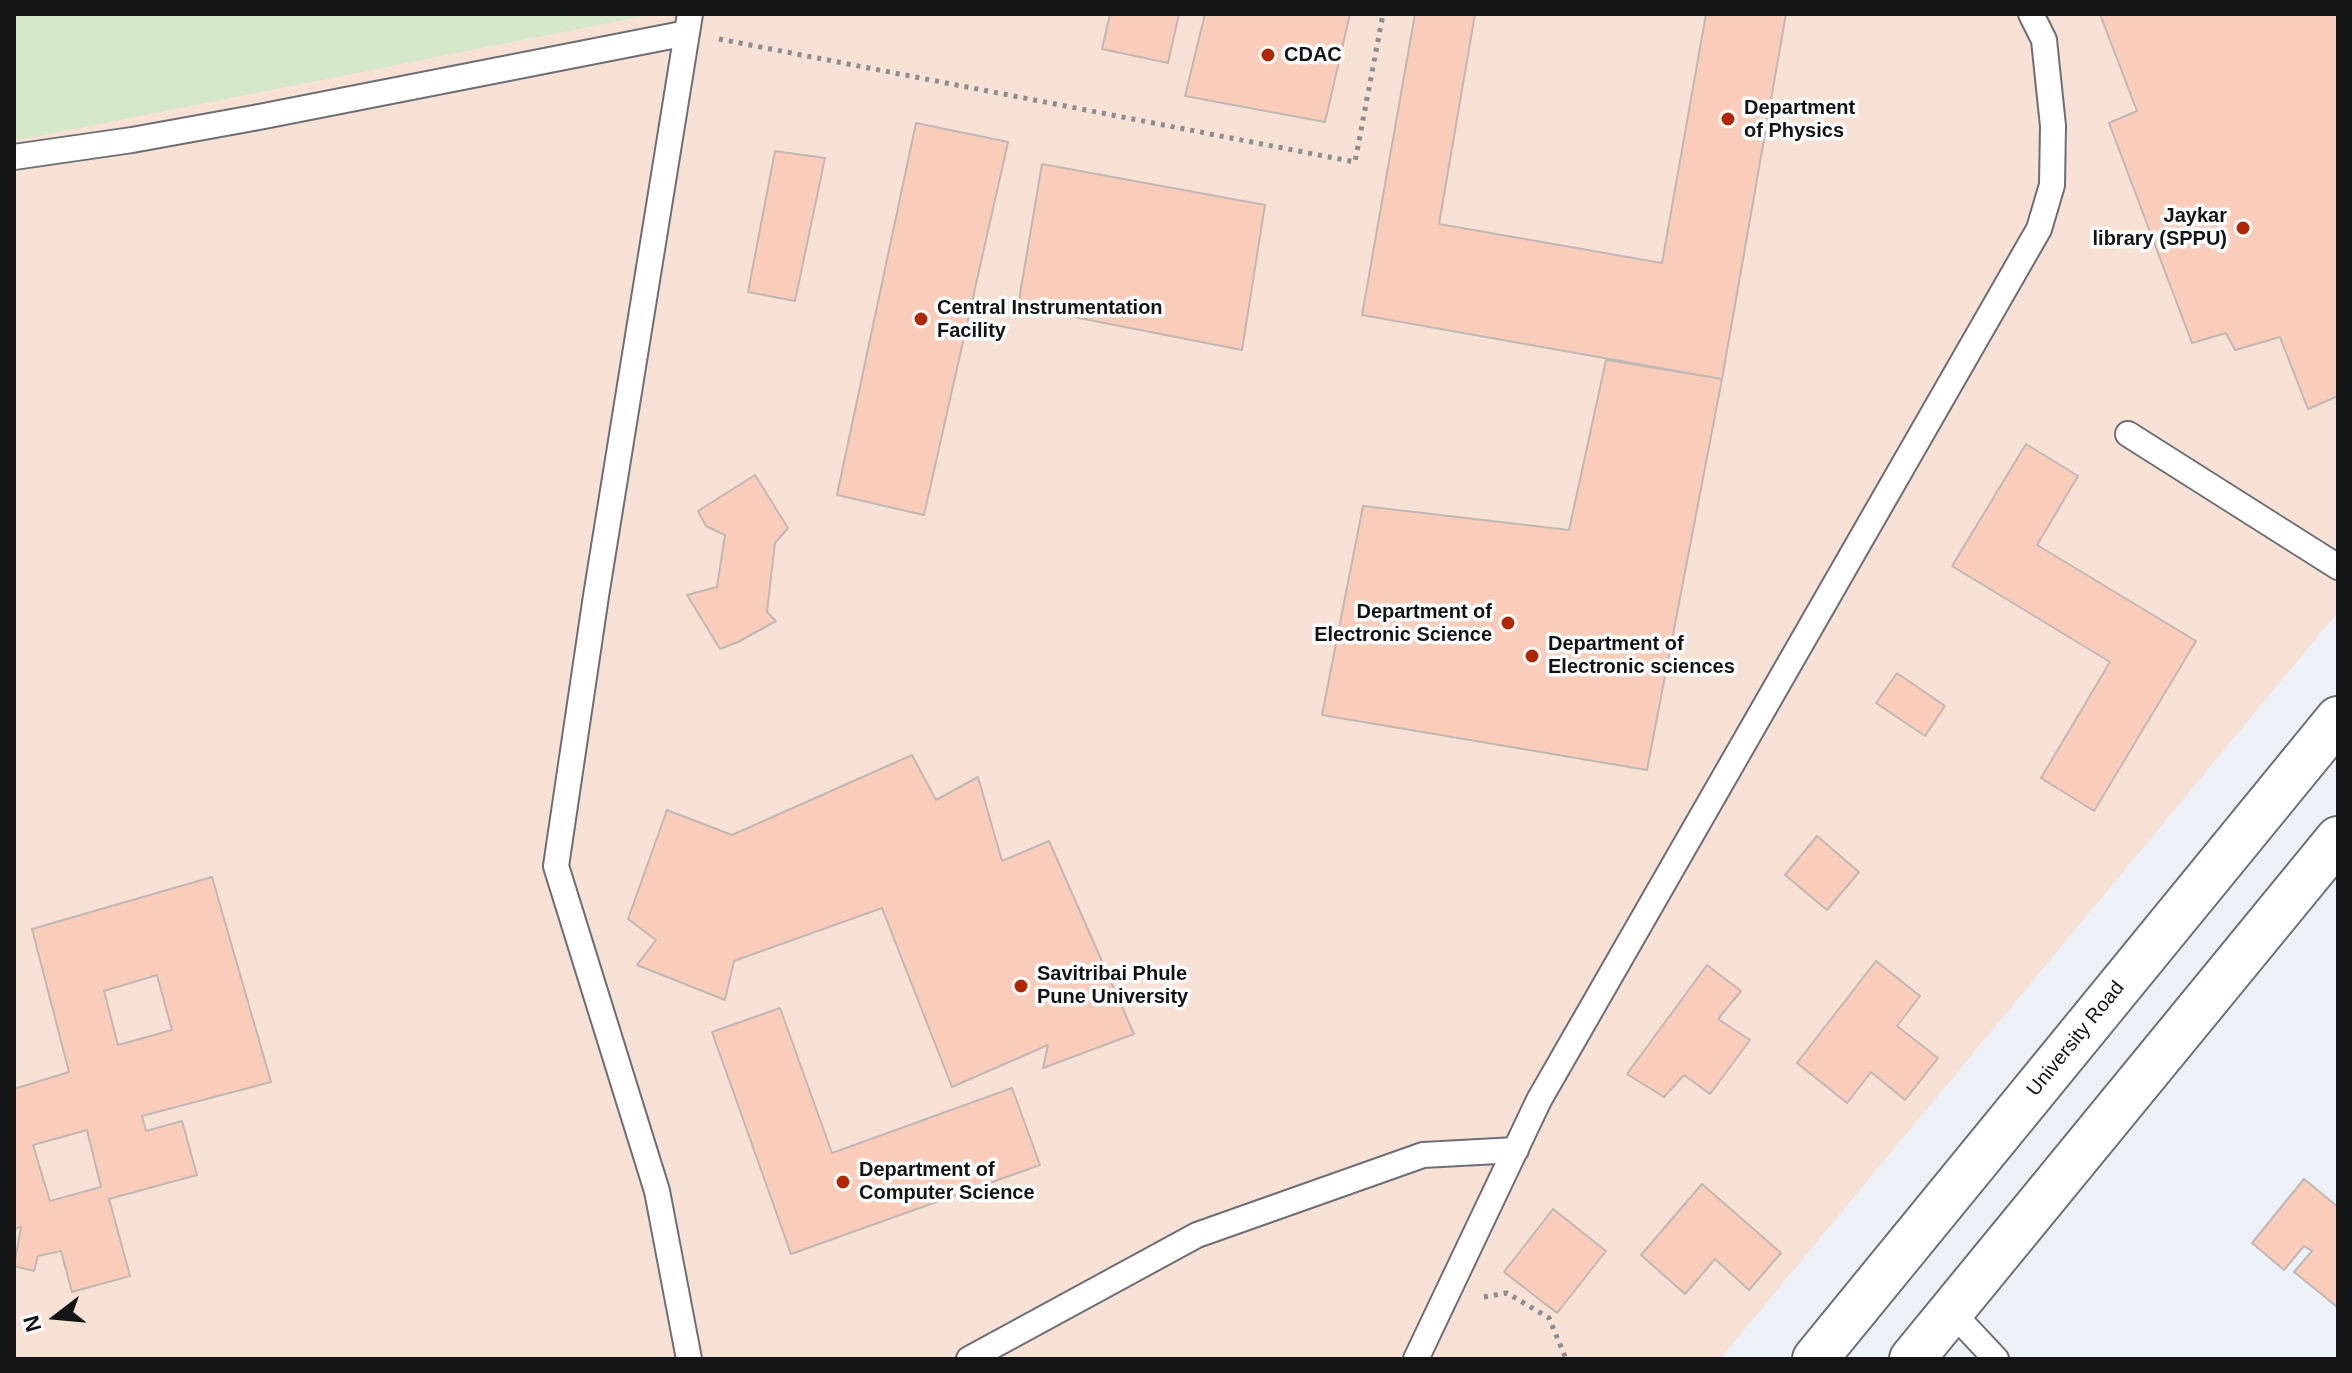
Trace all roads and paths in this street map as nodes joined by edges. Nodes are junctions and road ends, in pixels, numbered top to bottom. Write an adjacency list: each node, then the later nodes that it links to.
1 (1383, 14): 3 (path)
2 (2031, 14): 9 (lane)
3 (689, 24): 4 (lane); 12 (lane)
4 (14, 157)
5 (2128, 434): 6 (lane)
6 (2338, 567)
7 (2338, 719): 16 (main road, University Road)
8 (2338, 839): 11 (main road)
9 (1516, 1150): 10 (lane); 13 (lane)
10 (1443, 1302): 14 (lane); 15 (path)
11 (1950, 1310): 17 (main road); 18 (lane)
12 (689, 1359)
13 (969, 1359)
14 (1416, 1359)
15 (1566, 1359)
16 (1815, 1359)
17 (1912, 1359)
18 (1996, 1359)

